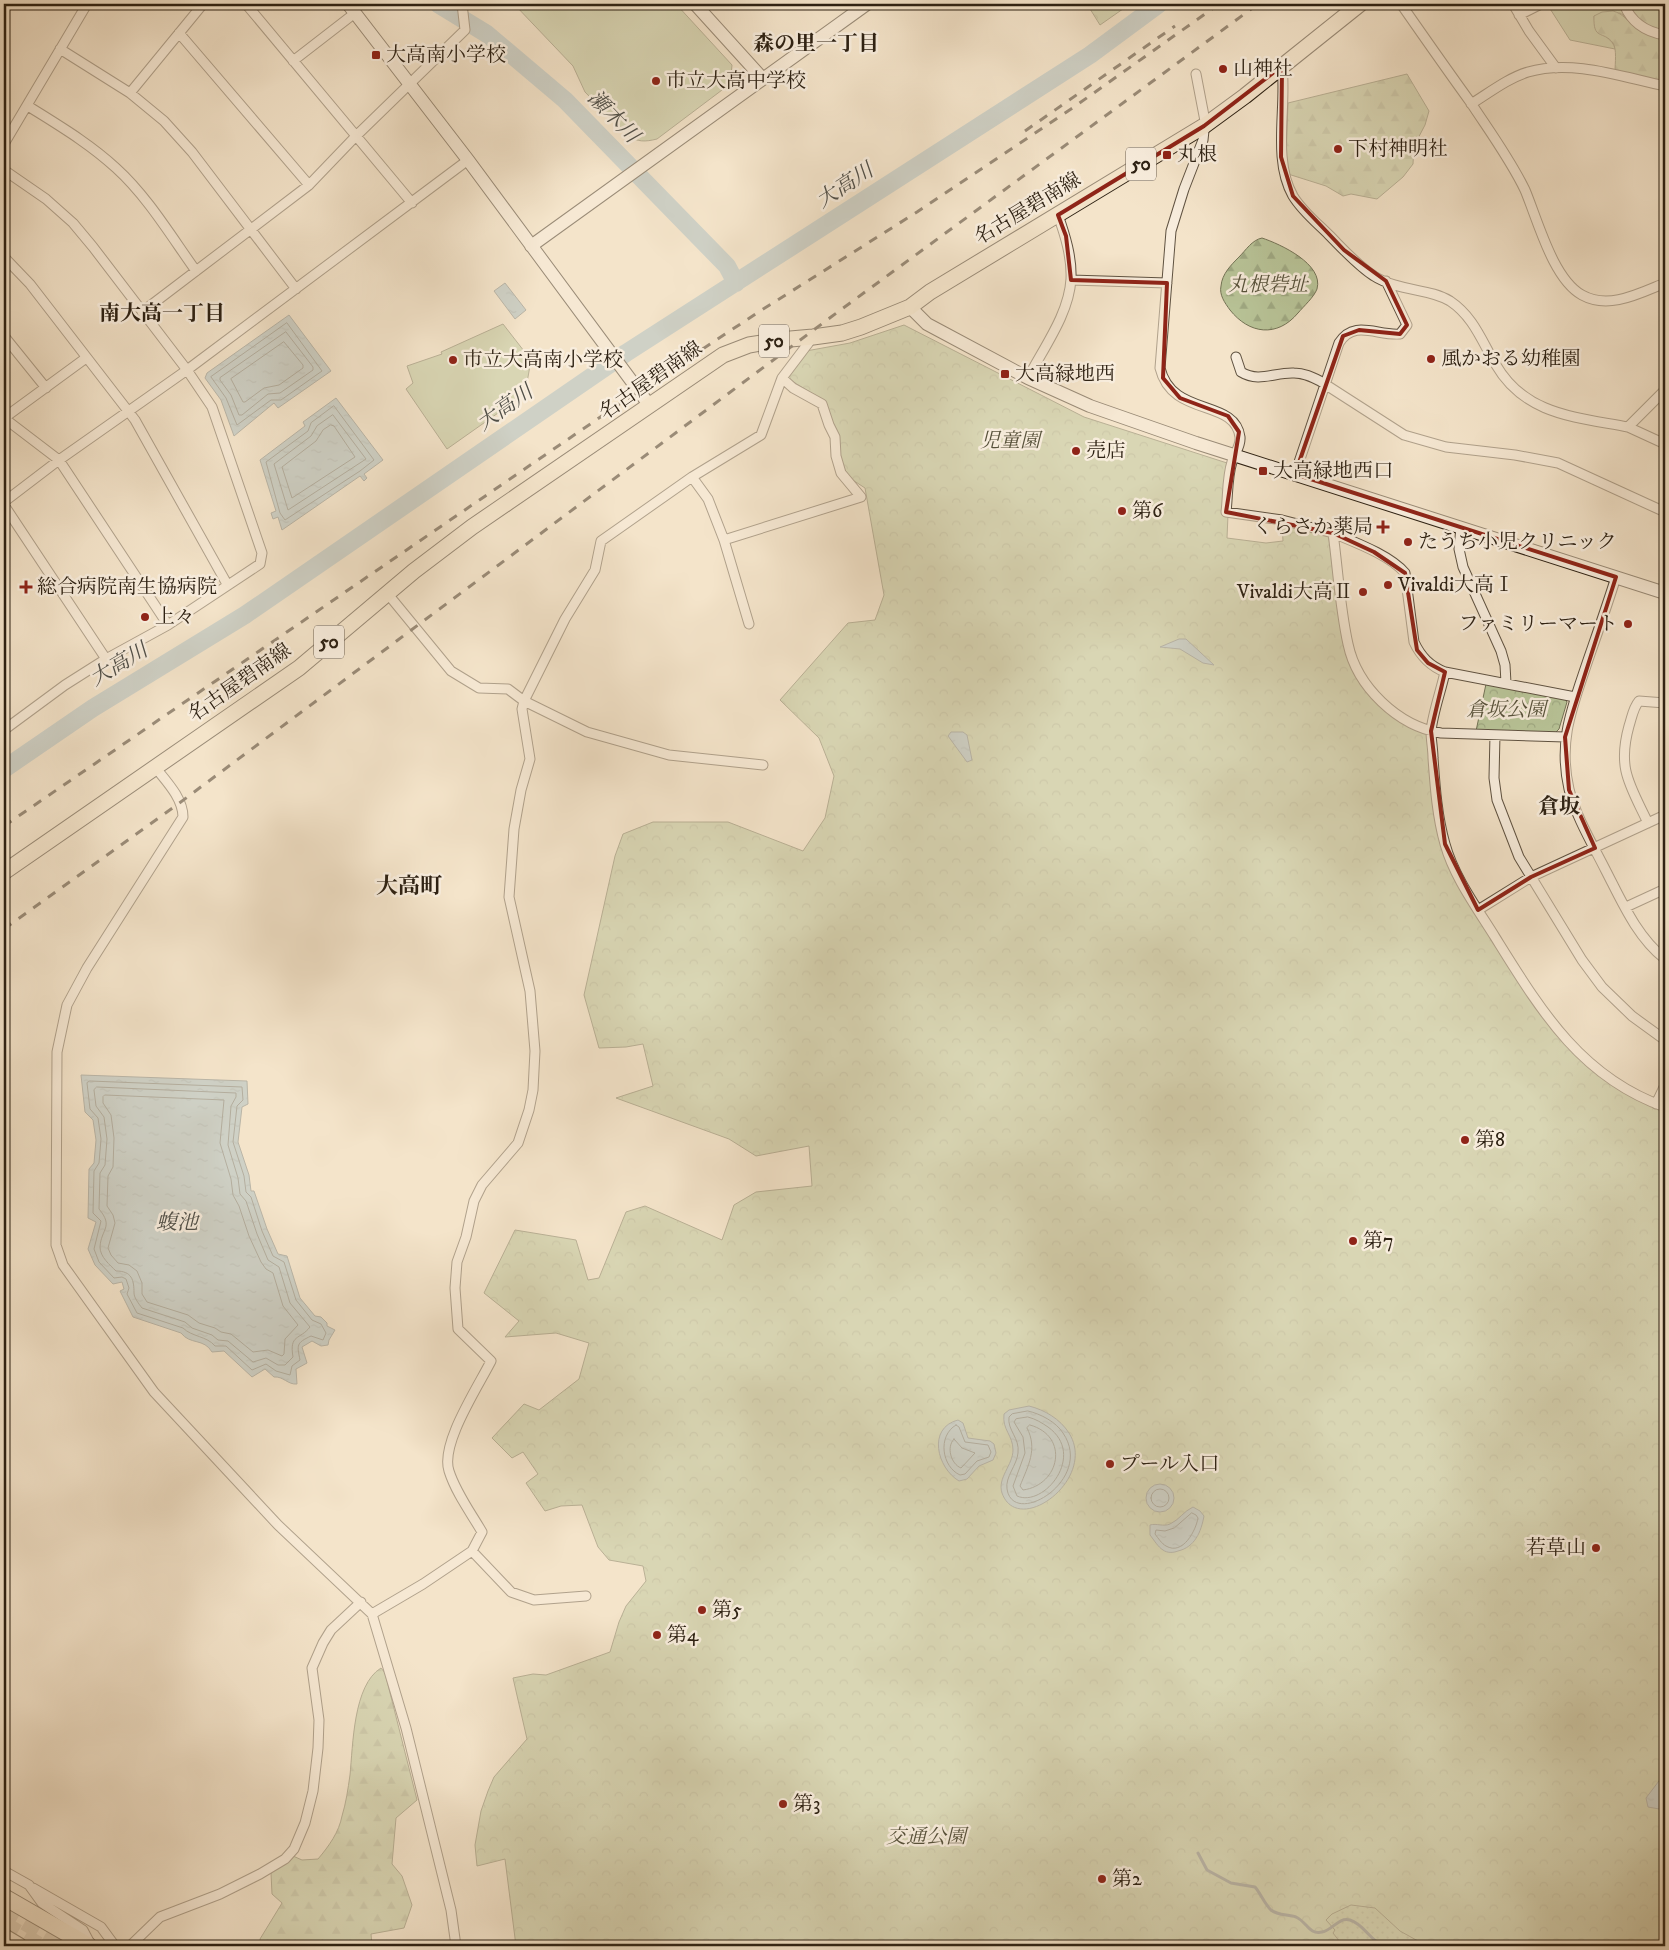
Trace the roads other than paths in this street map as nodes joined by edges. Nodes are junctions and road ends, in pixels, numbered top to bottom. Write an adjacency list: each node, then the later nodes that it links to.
1 (87, 4): 16 (street)
2 (203, 4): 14 (street)
3 (246, 4): 17 (street)
4 (695, 4): 21 (street)
5 (866, 4): 21 (street)
6 (1360, 4): 18 (main road, 名古屋碧南線 / 50)
7 (1401, 4): 25 (street)
8 (1513, 4): 13 (street)
9 (1542, 4): 13 (street)
10 (1624, 4): 15 (street)
11 (463, 7): 22 (street)
12 (352, 8): 17 (street); 22 (street)
13 (1519, 15): 19 (street)
14 (179, 33): 24 (street); 32 (street)
15 (1665, 35)
16 (60, 49): 24 (street); 26 (street)
17 (293, 61): 28 (street)
18 (1282, 66): 27 (main road, 名古屋碧南線 / 50); 40 (street)
19 (1556, 68): 23 (street); 25 (street)
20 (1196, 74): 27 (street)
21 (763, 78): 36 (street)
22 (411, 84): 28 (street); 30 (street)
23 (1665, 86)
24 (130, 93): 35 (street)
25 (1471, 104): 42 (street)
26 (28, 106): 29 (street); 38 (street)
27 (1204, 126): 34 (main road, 名古屋碧南線 / 50); 41 (street)
28 (356, 136): 32 (street); 33 (street)
29 (4, 144)
30 (468, 160): 33 (street); 36 (street)
31 (4, 170): 45 (street)
32 (309, 185): 35 (street)
33 (412, 203): 43 (street)
34 (1058, 215): 39 (street); 44 (main road, 名古屋碧南線 / 50)
35 (250, 230): 38 (street); 43 (street)
36 (531, 246): 56 (street)
37 (4, 257): 49 (street)
38 (196, 271): 45 (street)
39 (1071, 280): 41 (street); 52 (street)
40 (1386, 281): 53 (street); 59 (street)
41 (1167, 283): 61 (street)
42 (1665, 283)
43 (296, 289): 50 (street)
44 (910, 307): 47 (main road, 名古屋碧南線 / 50); 52 (street)
45 (142, 312): 50 (street)
46 (4, 336): 54 (street)
47 (813, 337): 51 (street); 56 (main road, 名古屋碧南線 / 50)
48 (1236, 357): 53 (street)
49 (86, 358): 54 (street); 57 (street)
50 (187, 370): 57 (street); 71 (street)
51 (782, 378): 64 (street); 69 (street)
52 (1028, 378): 61 (street)
53 (1325, 385): 63 (street); 66 (street)
54 (46, 388): 58 (street)
55 (1665, 390): 59 (street)
56 (650, 406): 72 (main road, 名古屋碧南線 / 50)
57 (128, 411): 62 (street); 71 (street)
58 (4, 418): 62 (street)
59 (1628, 428): 60 (street)
60 (1665, 444)
61 (1235, 455): 63 (street); 68 (street)
62 (60, 460): 65 (street); 75 (street)
63 (1295, 474): 67 (street)
64 (692, 476): 69 (street); 80 (street)
65 (4, 504): 76 (street)
66 (1665, 512)
67 (1461, 527): 70 (street); 78 (street)
68 (1332, 533): 77 (street); 83 (street)
69 (724, 540): 74 (street)
70 (1616, 577): 73 (street); 79 (street)
71 (227, 584): 75 (street)
72 (387, 593): 80 (street); 87 (main road, 名古屋碧南線 / 50)
73 (1665, 593)
74 (749, 624)
75 (168, 625): 76 (street)
76 (106, 659): 82 (street)
77 (1445, 672): 78 (street); 83 (street)
78 (1506, 683): 79 (street)
79 (1575, 697): 85 (street)
80 (524, 701): 86 (street); 100 (street)
81 (1665, 703): 89 (street)
82 (4, 730)
83 (1431, 731): 84 (street); 95 (street)
84 (1495, 735): 85 (street); 92 (street)
85 (1565, 737): 90 (street)
86 (763, 765)
87 (155, 767): 91 (main road, 名古屋碧南線 / 50); 102 (street)
88 (1665, 815): 89 (street)
89 (1648, 823): 90 (street)
90 (1595, 848): 92 (street); 94 (street)
91 (4, 872)
92 (1531, 877): 95 (street); 97 (street)
93 (1665, 889): 94 (street)
94 (1626, 907): 96 (street)
95 (1478, 910): 99 (street)
96 (1665, 959)
97 (1665, 1040)
98 (1665, 1085): 99 (street)
99 (1661, 1105)
100 (472, 1551): 101 (street); 103 (street)
101 (586, 1596)
102 (361, 1602): 103 (street); 113 (street)
103 (372, 1614): 114 (street)
104 (4, 1871): 105 (street)
105 (29, 1885): 107 (street); 108 (street)
106 (4, 1897): 111 (highway)
107 (55, 1901): 108 (street); 112 (street)
108 (59, 1915): 111 (street)
109 (4, 1937): 110 (highway)
110 (19, 1946)
111 (90, 1946)
112 (115, 1946)
113 (130, 1946)
114 (456, 1946)

